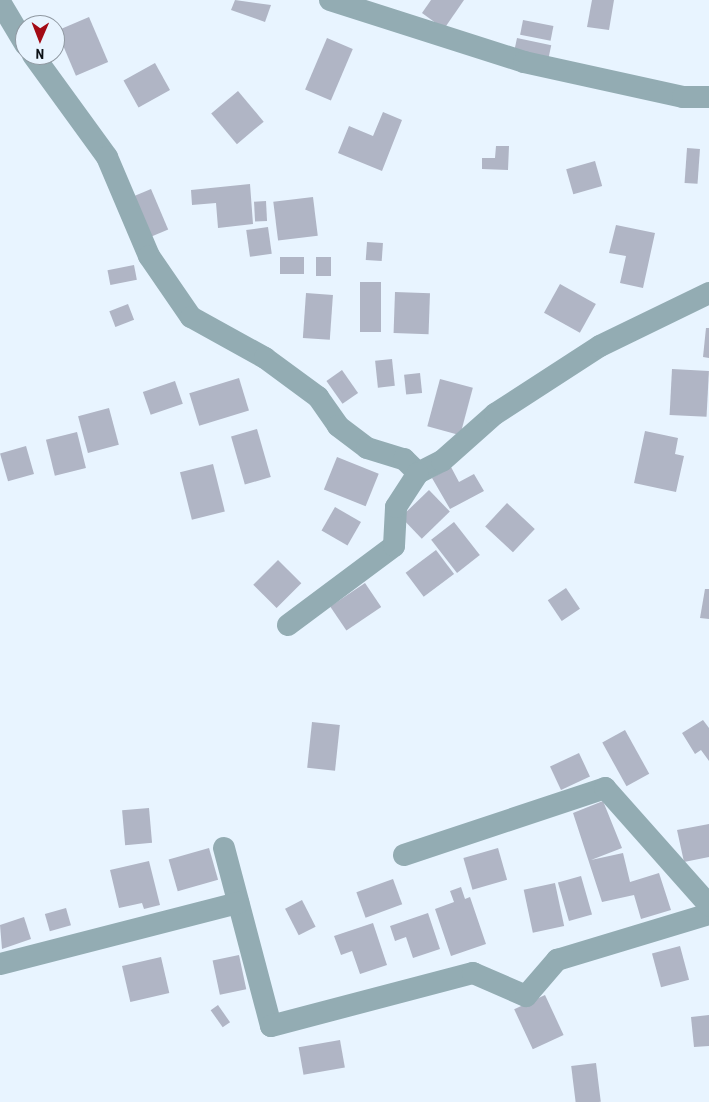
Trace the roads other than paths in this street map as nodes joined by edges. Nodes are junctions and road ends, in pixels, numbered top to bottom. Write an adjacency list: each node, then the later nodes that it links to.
1 (330, 0): 5 (street)
2 (0, 2): 3 (street)
3 (15, 27)
4 (40, 65): 7 (street)
5 (709, 98)
6 (709, 293): 7 (street)
7 (418, 473): 8 (street)
8 (288, 625)
9 (224, 848): 11 (street)
10 (404, 855): 12 (street)
11 (238, 904): 13 (street); 14 (street)
12 (709, 905)
13 (709, 914)
14 (0, 964)

